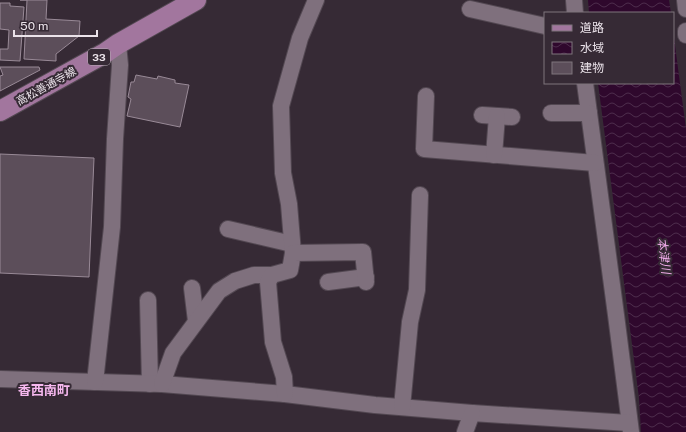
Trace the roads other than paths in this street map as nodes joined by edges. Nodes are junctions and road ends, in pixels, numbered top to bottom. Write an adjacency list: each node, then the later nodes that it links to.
1 (196, 0): 11 (main road, 高松善通寺線 / 33)
2 (316, 0): 22 (street)
3 (574, 0): 7 (street)
4 (685, 0): 6 (street)
5 (470, 9): 8 (street)
6 (686, 9)
7 (575, 12)
8 (544, 26)
9 (686, 31): 10 (street)
10 (686, 35)
11 (118, 44): 14 (main road, 高松善通寺線 / 33); 29 (street)
12 (585, 84): 16 (street)
13 (426, 96): 18 (street)
14 (0, 111)
15 (551, 113): 16 (street)
16 (589, 113): 19 (street)
17 (497, 116): 18 (street)
18 (494, 155): 19 (street)
19 (596, 163): 35 (street)
20 (420, 195): 32 (street)
21 (228, 229): 22 (street)
22 (293, 249): 23 (street); 24 (street)
23 (272, 275): 27 (street); 31 (street)
24 (328, 282)
25 (192, 288): 27 (street)
26 (148, 300): 30 (street)
27 (196, 321): 30 (street)
28 (0, 379): 29 (street)
29 (95, 382): 30 (street)
30 (156, 384): 31 (street)
31 (285, 394): 32 (street)
32 (402, 407): 33 (street)
33 (472, 413): 34 (street); 36 (street)
34 (593, 427): 35 (street)
35 (630, 428)
36 (465, 432)

